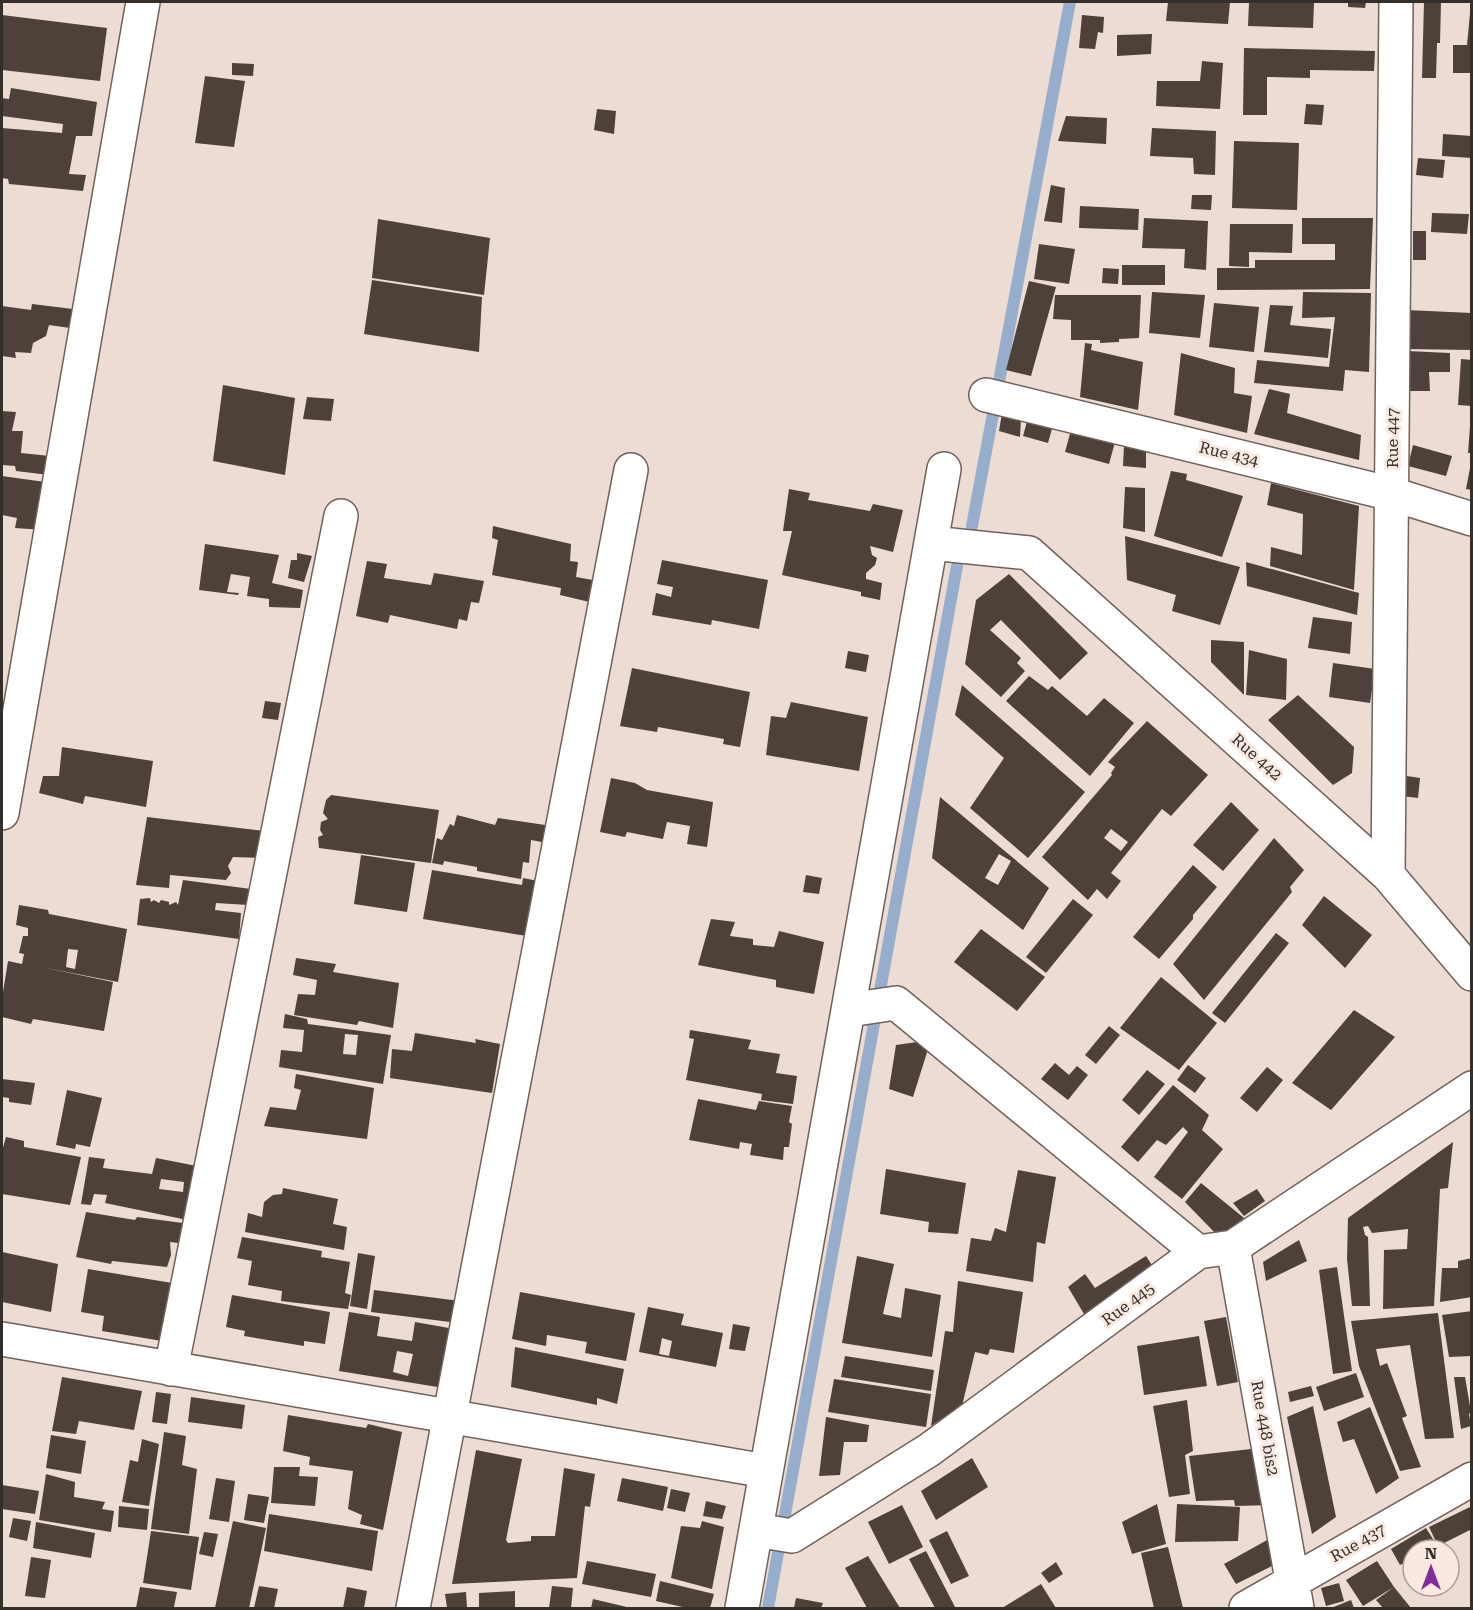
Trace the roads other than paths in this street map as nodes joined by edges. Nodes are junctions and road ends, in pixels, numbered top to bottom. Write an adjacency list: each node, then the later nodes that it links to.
1 (143, 2): 10 (street)
2 (1396, 2): 6 (street, Rue 447)
3 (986, 395): 6 (street, Rue 434)
4 (944, 469): 9 (street)
5 (631, 470): 19 (street)
6 (1392, 494): 8 (street, Rue 434); 11 (street, Rue 447)
7 (341, 516): 18 (street)
8 (1472, 519)
9 (931, 543): 11 (street, Rue 442); 13 (street)
10 (2, 813)
11 (1388, 875): 12 (street, Rue 442)
12 (1472, 974)
13 (849, 1010): 16 (street); 20 (street)
14 (1472, 1088): 15 (street, Rue 445)
15 (1233, 1247): 16 (street, Rue 445); 23 (street, Rue 448 bis2)
16 (1198, 1252): 22 (street, Rue 445)
17 (2, 1339): 18 (street)
18 (171, 1369): 19 (street)
19 (450, 1416): 20 (street); 24 (street)
20 (766, 1471): 22 (street)
21 (1471, 1482): 23 (street, Rue 437)
22 (773, 1532): 25 (street)
23 (1295, 1595): 26 (street, Rue 437)
24 (413, 1608)
25 (742, 1608)
26 (1246, 1608)

